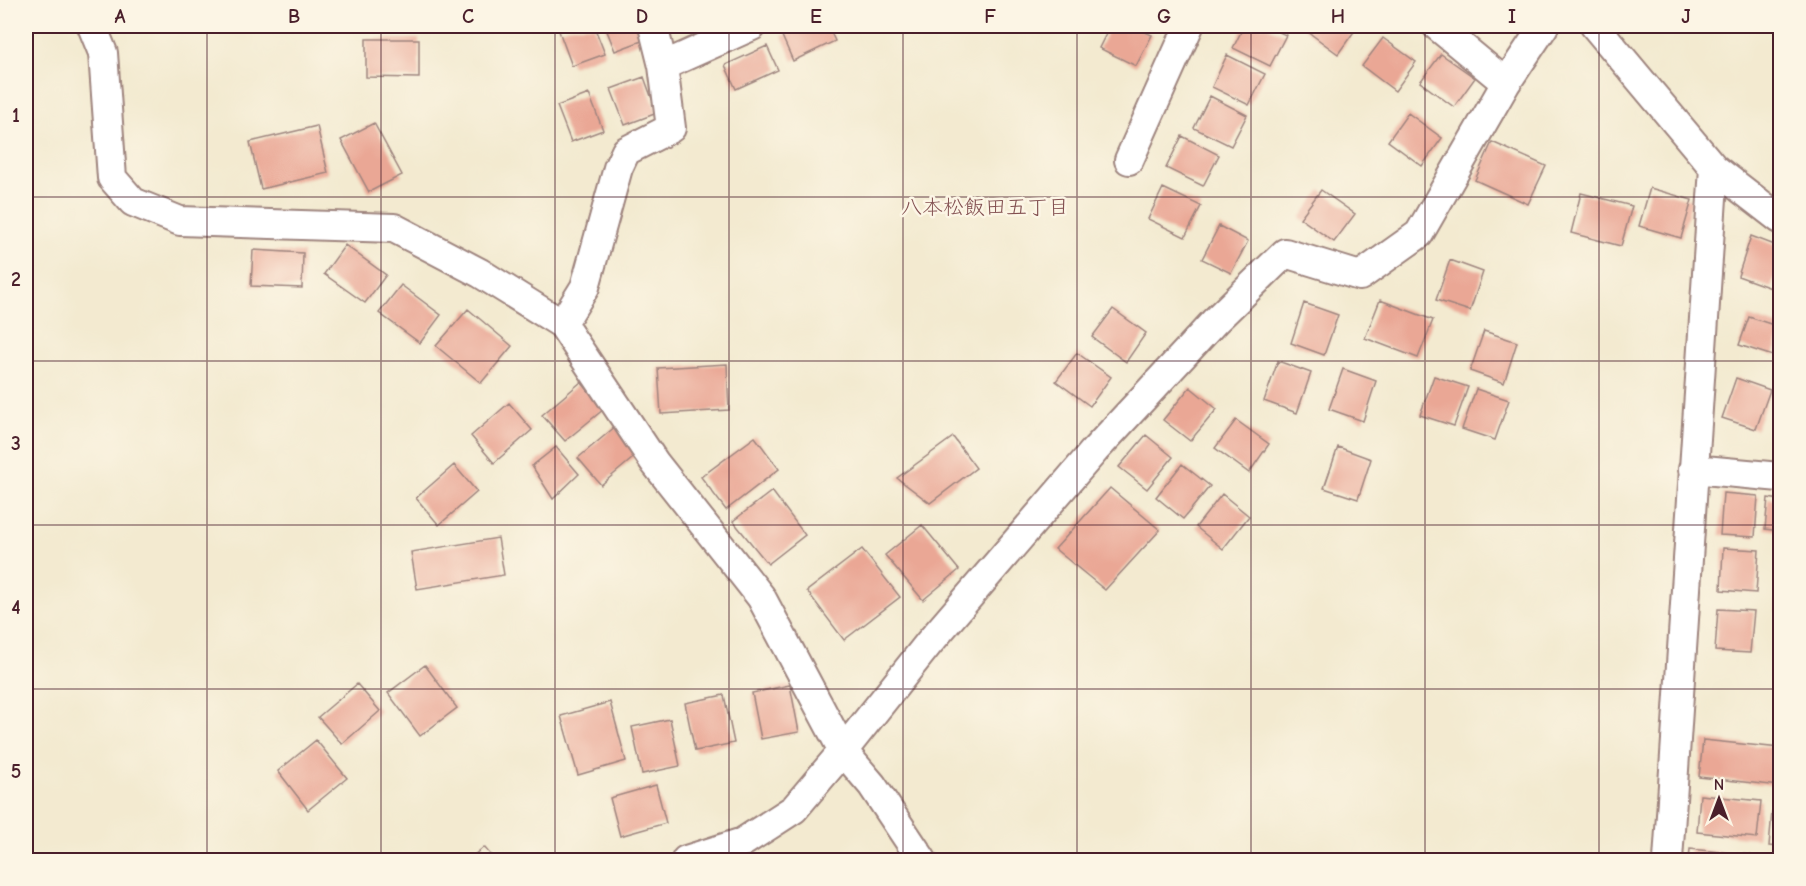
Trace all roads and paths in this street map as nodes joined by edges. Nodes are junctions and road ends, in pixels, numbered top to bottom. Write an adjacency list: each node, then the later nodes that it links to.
1 (92, 26): 13 (street)
2 (653, 26): 8 (street)
3 (752, 26): 8 (street)
4 (1189, 26): 10 (street)
5 (1437, 26): 9 (street)
6 (1544, 26): 9 (street)
7 (1595, 26): 11 (street)
8 (663, 66): 13 (street)
9 (1506, 83): 16 (street)
10 (1129, 160)
11 (1714, 168): 12 (street); 14 (street)
12 (1780, 219)
13 (562, 324): 16 (street)
14 (1693, 469): 15 (street); 19 (street)
15 (1780, 477)
16 (843, 751): 17 (street); 18 (street)
17 (686, 861)
18 (922, 861)
19 (1668, 861)

